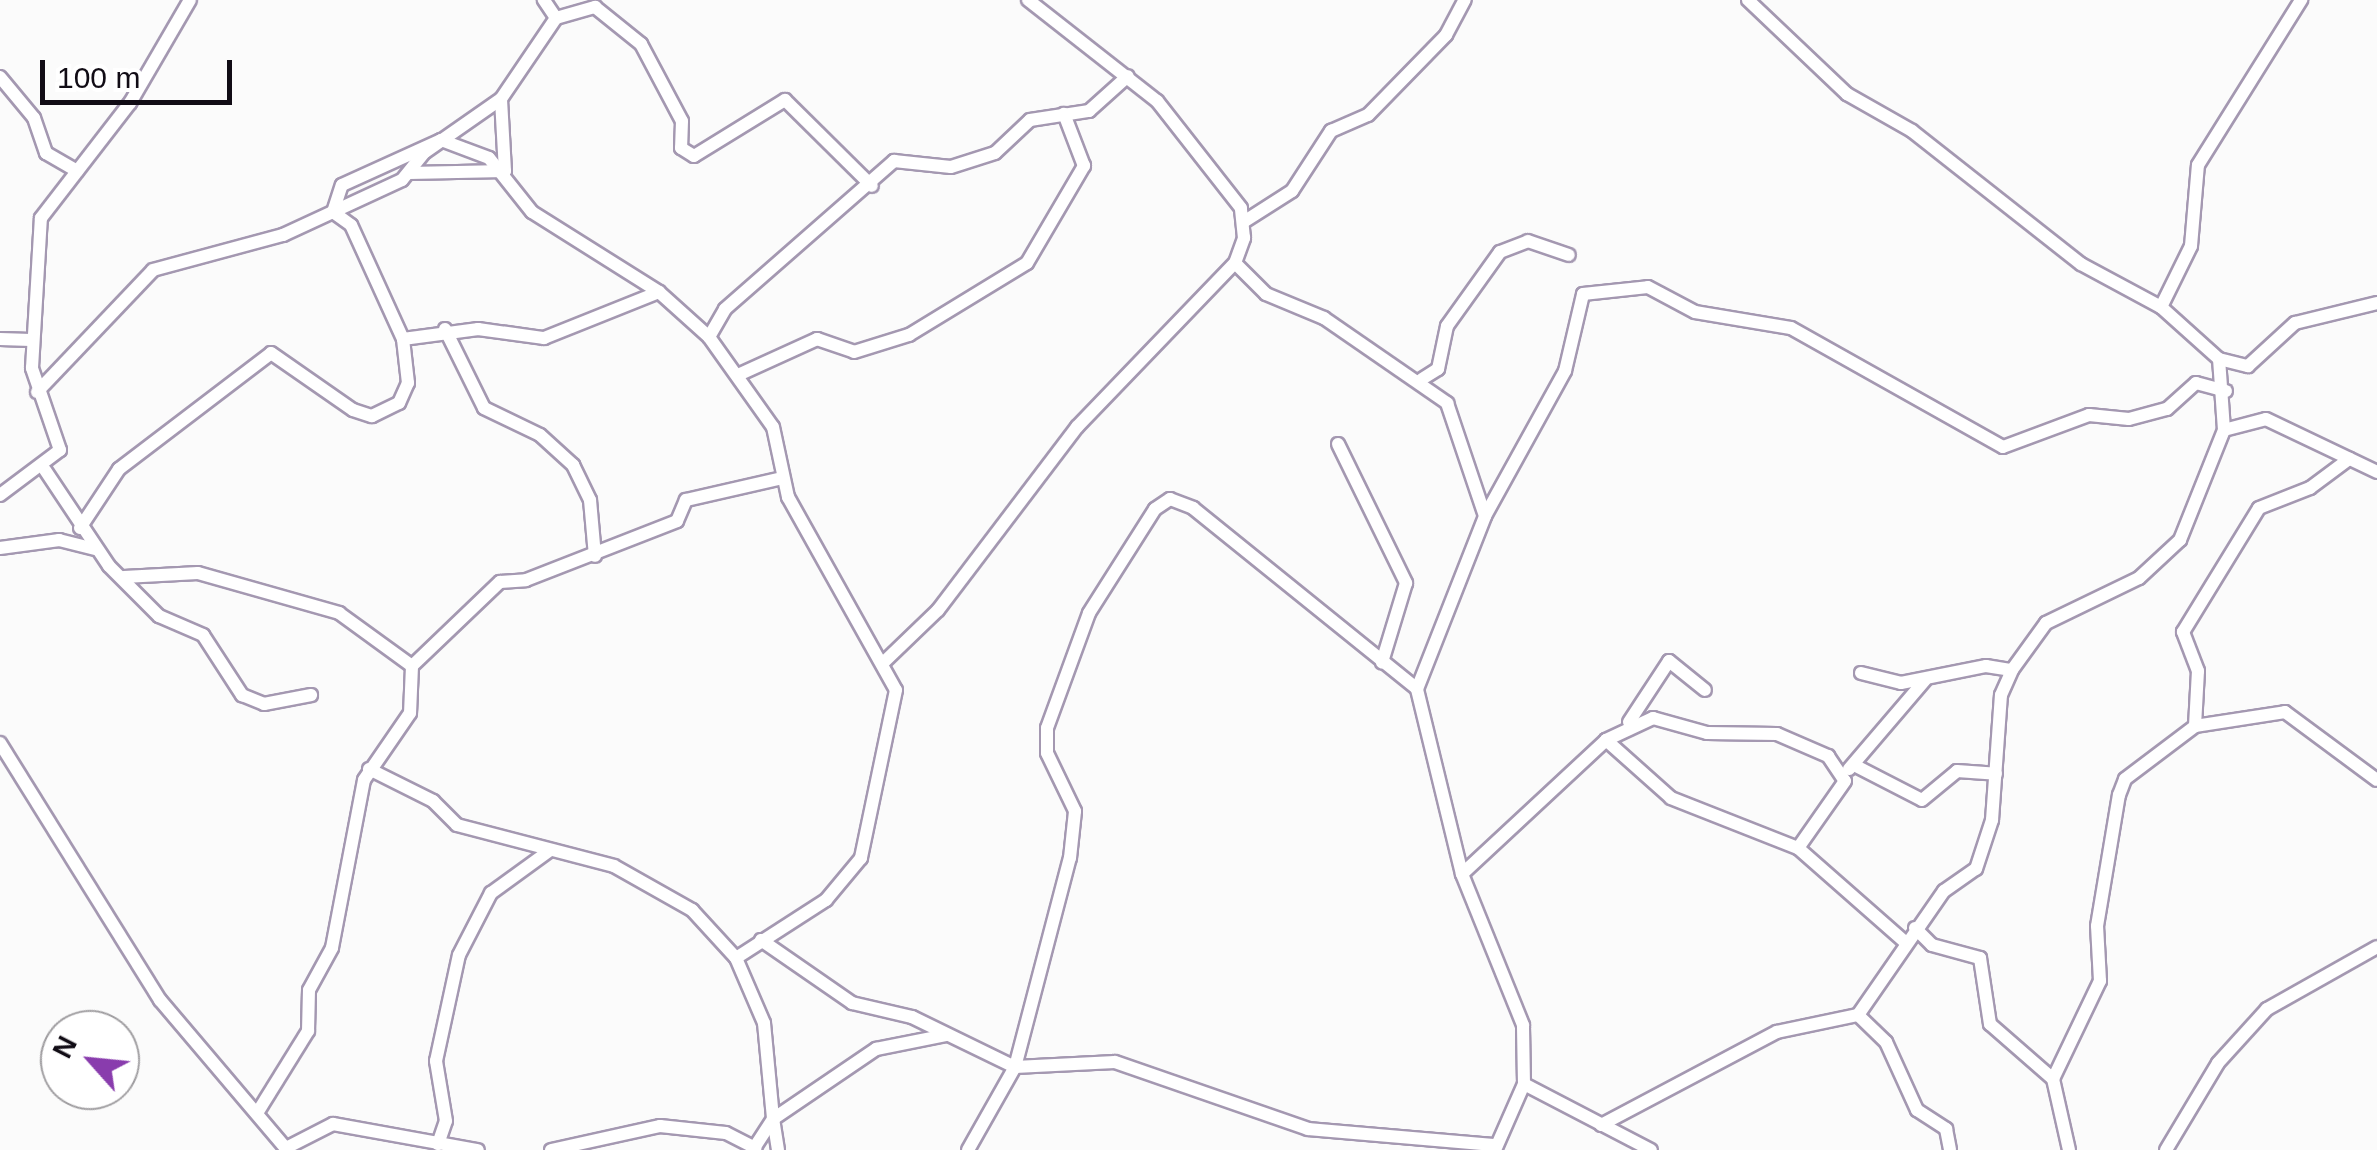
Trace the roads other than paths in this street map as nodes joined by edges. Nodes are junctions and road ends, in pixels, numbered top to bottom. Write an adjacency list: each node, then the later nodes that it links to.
1 (190, 0): 14 (street)
2 (544, 0): 8 (street)
3 (1028, 0): 7 (street)
4 (1464, 0): 19 (street)
5 (1748, 0): 24 (street)
6 (2301, 0): 24 (street)
7 (1045, 6): 9 (street)
8 (556, 18): 11 (street); 17 (street)
9 (1128, 76): 12 (street); 19 (street)
10 (0, 77): 14 (street)
11 (501, 99): 13 (street); 15 (street)
12 (1064, 114): 17 (street); 31 (street)
13 (442, 140): 15 (street); 16 (street); 18 (street)
14 (77, 171): 29 (street)
15 (505, 171): 16 (street); 22 (street)
16 (409, 172): 18 (street)
17 (872, 186): 26 (street)
18 (333, 212): 28 (street); 34 (street)
19 (1245, 221): 21 (street)
20 (1568, 255): 32 (street)
21 (1235, 263): 32 (street); 48 (street)
22 (659, 292): 25 (street); 26 (street)
23 (2377, 303): 30 (street)
24 (2161, 307): 30 (street)
25 (445, 329): 28 (street); 46 (street)
26 (709, 336): 31 (street)
27 (0, 339): 29 (street)
28 (403, 339): 43 (street)
29 (31, 340): 34 (street)
30 (2219, 359): 33 (street)
31 (738, 375): 40 (street)
32 (1422, 379): 42 (street)
33 (2226, 391): 35 (street); 42 (street)
34 (37, 392): 38 (street)
35 (2224, 430): 37 (street); 51 (street)
36 (1338, 444): 49 (street)
37 (2348, 460): 39 (street); 58 (street)
38 (44, 470): 41 (street); 43 (street)
39 (2377, 472)
40 (782, 478): 46 (street); 48 (street)
41 (0, 494)
42 (1486, 516): 54 (street)
43 (80, 528): 45 (street)
44 (0, 548): 45 (street)
45 (96, 550): 47 (street)
46 (595, 556): 50 (street)
47 (124, 577): 50 (street); 56 (street)
48 (884, 662): 69 (street)
49 (1382, 662): 54 (street); 75 (street)
50 (412, 666): 61 (street)
51 (2012, 670): 53 (street); 63 (street)
52 (1862, 672): 53 (street)
53 (1925, 680): 62 (street)
54 (1417, 689): 67 (street)
55 (1705, 690): 57 (street)
56 (311, 695)
57 (1629, 722): 59 (street); 62 (street)
58 (2195, 726): 64 (street); 76 (street)
59 (1606, 740): 65 (street); 67 (street)
60 (0, 743): 78 (street)
61 (369, 769): 66 (street); 78 (street)
62 (1849, 769): 63 (street); 65 (street)
63 (1996, 774): 68 (street)
64 (2377, 780)
65 (1798, 848): 70 (street)
66 (549, 851): 72 (street); 81 (street)
67 (1462, 874): 77 (street)
68 (1916, 928): 70 (street); 76 (street)
69 (761, 940): 72 (street); 74 (street)
70 (1905, 942): 73 (street)
71 (2377, 947): 92 (street)
72 (736, 958): 79 (street)
73 (1858, 1015): 80 (street); 90 (street)
74 (946, 1035): 75 (street); 79 (street)
75 (1014, 1067): 82 (street); 88 (street)
76 (2053, 1079): 91 (street)
77 (1524, 1084): 80 (street); 82 (street)
78 (259, 1110): 83 (street)
79 (772, 1119): 84 (street); 87 (street)
80 (1600, 1125): 89 (street)
81 (438, 1144): 83 (street); 85 (street)
82 (1495, 1148)
83 (286, 1149)
84 (754, 1149): 86 (street)
85 (478, 1150)
86 (551, 1150)
87 (778, 1150)
88 (968, 1150)
89 (1651, 1150)
90 (1950, 1150)
91 (2069, 1150)
92 (2166, 1150)

